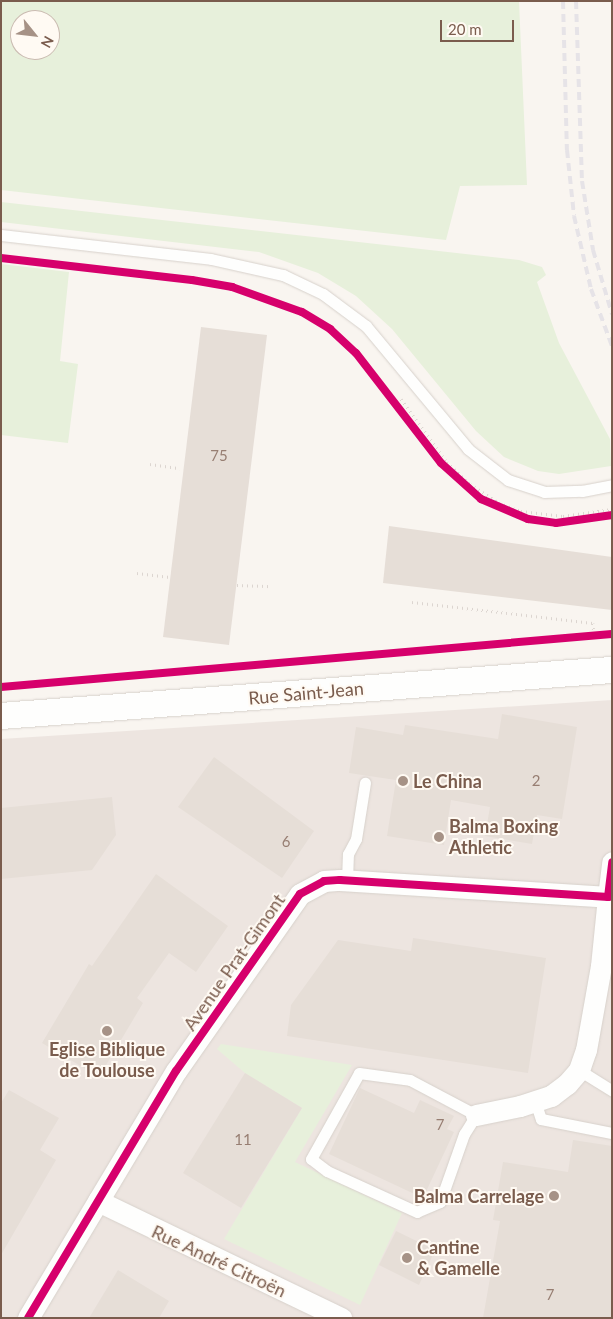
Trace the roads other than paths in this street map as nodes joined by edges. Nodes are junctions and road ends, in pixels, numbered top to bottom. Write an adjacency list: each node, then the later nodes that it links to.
1 (1, 235): 2 (lane)
2 (612, 485)
3 (612, 670): 4 (street, Rue Saint-Jean)
4 (1, 716)
5 (365, 783): 7 (lane)
6 (612, 862): 8 (street)
7 (347, 881): 8 (street, Avenue Prat-Gimont); 15 (street, Avenue Prat-Gimont)
8 (608, 896): 9 (street)
9 (607, 943): 10 (street)
10 (579, 1070): 11 (lane); 12 (street)
11 (612, 1091)
12 (535, 1101): 13 (street); 14 (lane)
13 (476, 1115): 13 (lane)
14 (612, 1133)
15 (98, 1201): 16 (street, Avenue Prat-Gimont); 17 (street, Rue André Citroën)
16 (28, 1318)
17 (341, 1318)

